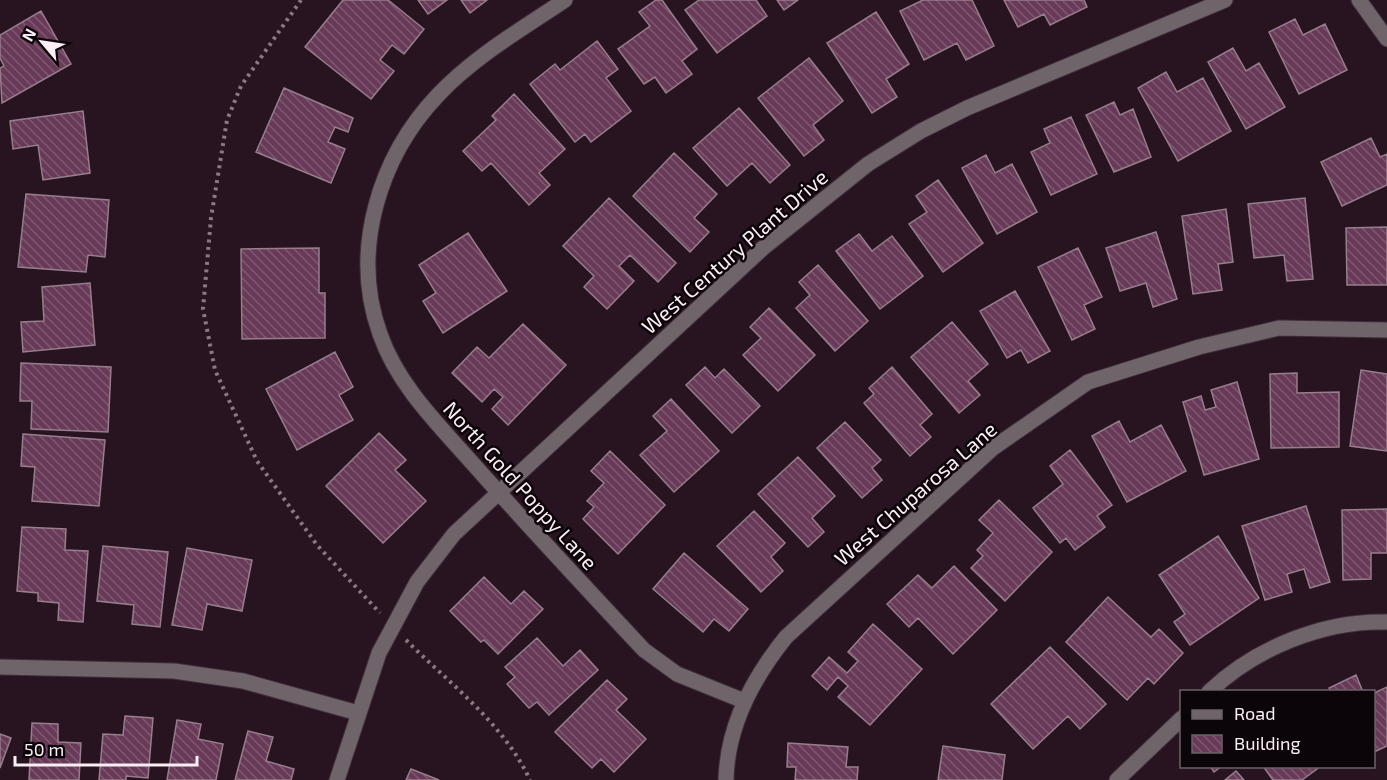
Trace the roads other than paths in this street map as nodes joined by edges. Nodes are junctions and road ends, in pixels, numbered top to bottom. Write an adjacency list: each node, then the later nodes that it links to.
1 (566, 0): 6 (street, North Gold Poppy Lane)
2 (1225, 0): 6 (street, West Century Plant Drive)
3 (1359, 0): 4 (street)
4 (1387, 39)
5 (1387, 330): 10 (street, West Chuparosa Lane)
6 (499, 493): 10 (street, North Gold Poppy Lane); 11 (street, West Century Plant Drive)
7 (1387, 622): 9 (street)
8 (0, 668): 11 (street)
9 (1212, 690)
10 (744, 701): 14 (street, West Chuparosa Lane)
11 (358, 713): 13 (street, West Century Plant Drive)
12 (1180, 720): 15 (street)
13 (337, 780)
14 (726, 780)
15 (1117, 780)

